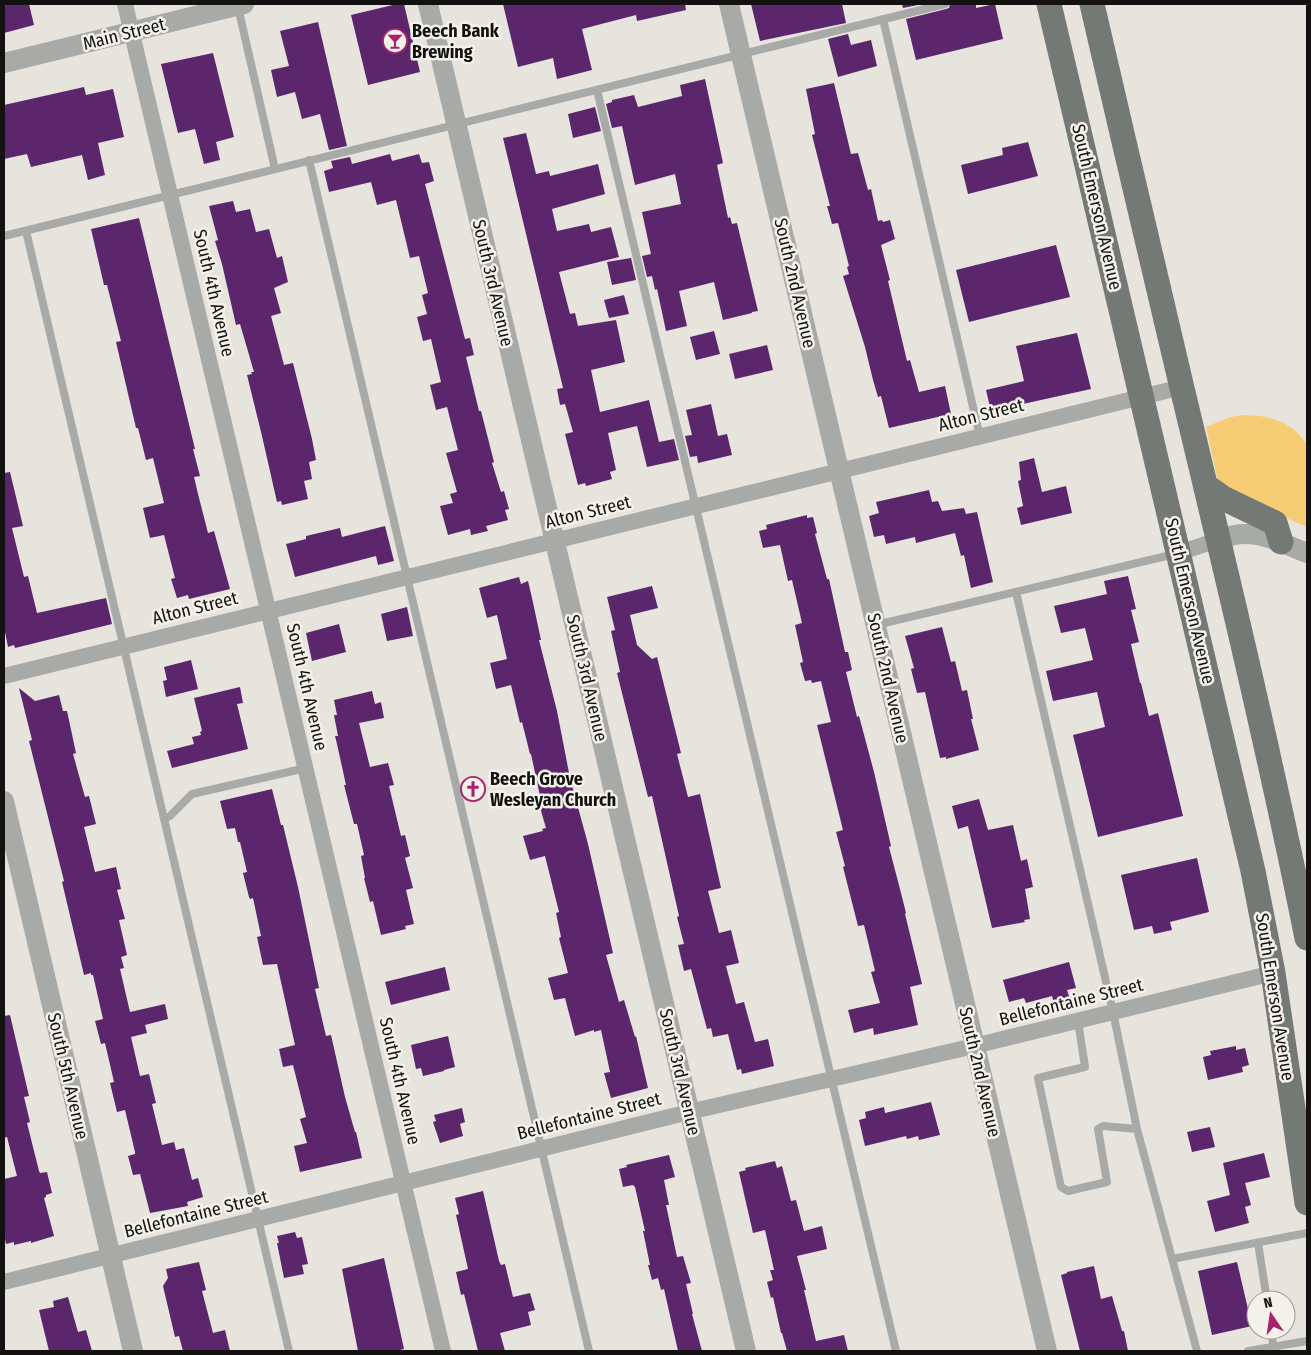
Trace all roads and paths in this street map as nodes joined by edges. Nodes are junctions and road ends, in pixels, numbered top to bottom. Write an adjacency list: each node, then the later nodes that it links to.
1 (125, 4): 10 (street, South 4th Avenue)
2 (428, 4): 14 (street, South 3rd Avenue)
3 (729, 4): 11 (street, South 2nd Avenue)
4 (946, 4): 9 (lane)
5 (1049, 4): 21 (main road, South Emerson Avenue)
6 (1092, 4): 20 (main road)
7 (241, 5): 8 (street, Main Street); 16 (lane)
8 (200, 9): 10 (street, Main Street)
9 (883, 19): 11 (lane); 22 (lane)
10 (132, 32): 12 (street, Main Street); 17 (street, South 4th Avenue)
11 (741, 54): 13 (lane); 23 (street, South 2nd Avenue)
12 (4, 63)
13 (597, 90): 14 (lane); 25 (lane)
14 (456, 124): 15 (lane); 27 (street, South 3rd Avenue)
15 (309, 160): 16 (lane); 31 (lane)
16 (275, 169): 17 (lane)
17 (170, 195): 18 (lane); 33 (street, South 4th Avenue)
18 (26, 230): 19 (lane); 35 (lane)
19 (4, 236)
20 (1182, 387): 21 (street, Alton Street); 24 (main road)
21 (1142, 397): 22 (street, Alton Street); 29 (main road, South Emerson Avenue)
22 (980, 436): 23 (street, Alton Street)
23 (840, 470): 25 (street, Alton Street); 34 (street, South 2nd Avenue)
24 (1206, 486): 26 (main road); 28 (main road)
25 (696, 506): 27 (street, Alton Street); 45 (lane)
26 (1220, 539): 28 (street); 29 (street); 40 (main road)
27 (554, 540): 31 (street, Alton Street); 46 (street, South 3rd Avenue)
28 (1281, 542): 30 (street)
29 (1180, 553): 32 (lane); 41 (main road, South Emerson Avenue)
30 (1307, 553)
31 (407, 577): 33 (street, Alton Street); 48 (lane)
32 (1016, 592): 34 (lane); 42 (lane)
33 (268, 611): 35 (street, Alton Street); 37 (street, South 4th Avenue)
34 (876, 625): 44 (street, South 2nd Avenue)
35 (123, 646): 36 (street, Alton Street); 39 (lane)
36 (4, 676)
37 (306, 768): 39 (lane); 49 (street, South 4th Avenue)
38 (4, 801): 54 (street, South 5th Avenue)
39 (164, 819): 51 (lane)
40 (1307, 938)
41 (1273, 973): 42 (street, Bellefontaine Street); 50 (main road, South Emerson Avenue)
42 (1113, 1012): 43 (street, Bellefontaine Street); 47 (lane)
43 (1078, 1021): 44 (street, Bellefontaine Street); 47 (lane)
44 (974, 1046): 45 (street, Bellefontaine Street); 66 (street, South 2nd Avenue)
45 (831, 1079): 46 (street, Bellefontaine Street); 65 (lane)
46 (689, 1112): 48 (street, Bellefontaine Street); 64 (street, South 3rd Avenue)
47 (1137, 1129): 55 (lane)
48 (541, 1148): 49 (street, Bellefontaine Street); 63 (lane)
49 (404, 1182): 51 (street, Bellefontaine Street); 62 (street, South 4th Avenue)
50 (1307, 1203)
51 (258, 1220): 54 (street, Bellefontaine Street); 61 (lane)
52 (1307, 1233): 53 (lane)
53 (1258, 1242): 55 (lane); 57 (lane)
54 (110, 1256): 56 (street, Bellefontaine Street); 60 (street, South 5th Avenue)
55 (1172, 1259): 67 (lane)
56 (4, 1282)
57 (1265, 1290)
58 (1307, 1341): 59 (lane)
59 (1274, 1349): 68 (lane)
60 (133, 1351)
61 (289, 1351)
62 (443, 1351)
63 (589, 1351)
64 (746, 1351)
65 (896, 1351)
66 (1047, 1351)
67 (1197, 1351)
68 (1248, 1351)

